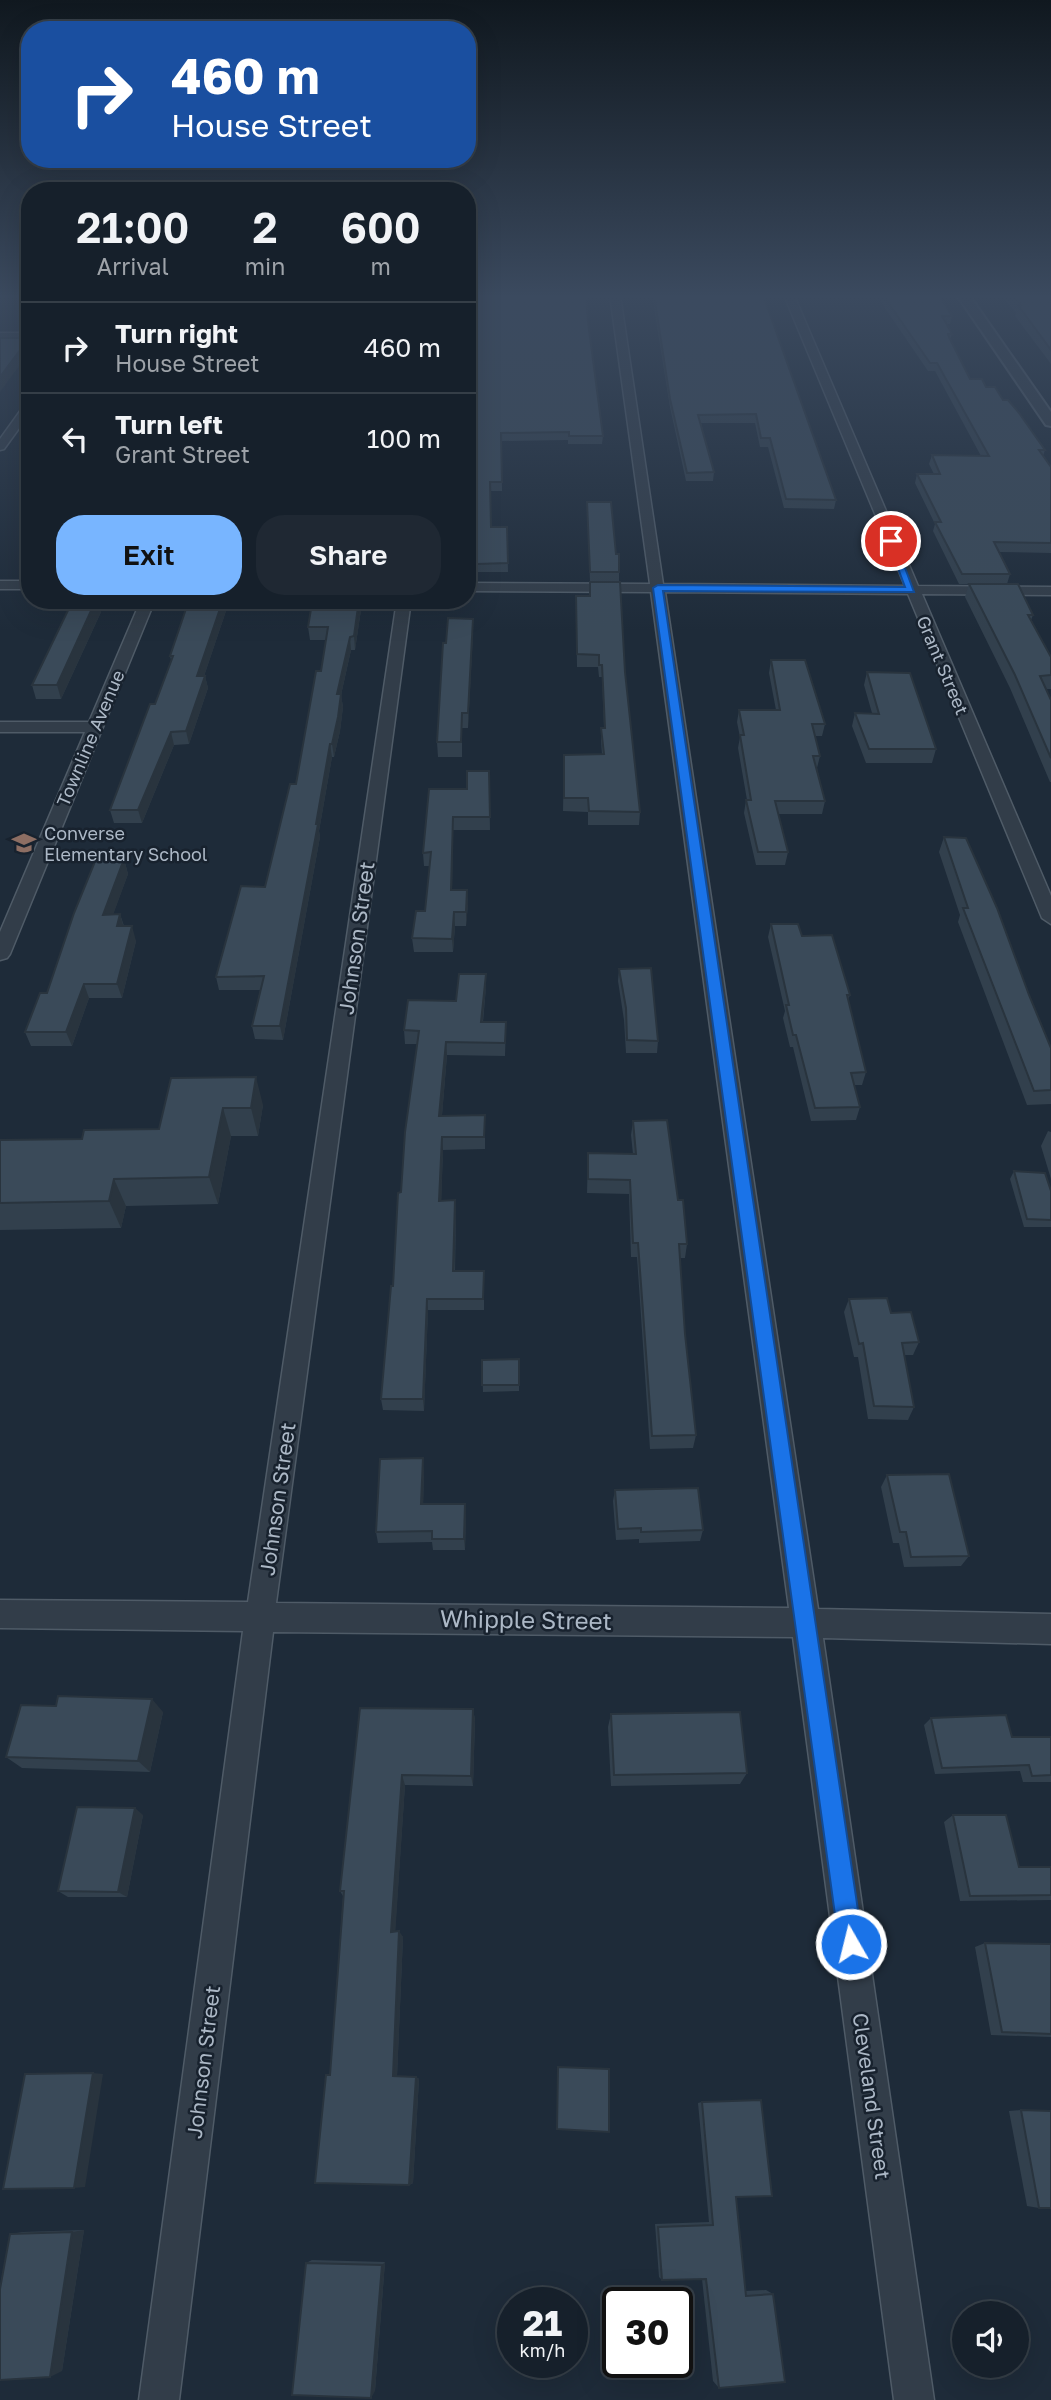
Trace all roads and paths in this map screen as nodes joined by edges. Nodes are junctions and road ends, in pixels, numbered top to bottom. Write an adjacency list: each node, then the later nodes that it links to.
1 (631, 407): 10 (street, Cleveland Street)
2 (835, 407): 11 (street, Grant Street)
3 (1041, 407): 5 (street)
4 (21, 418): 6 (street)
5 (1051, 422)
6 (0, 447)
7 (0, 585): 8 (street)
8 (21, 585)
9 (476, 587): 10 (street)
10 (658, 588): 11 (street); 21 (street, Cleveland Street)
11 (911, 590): 12 (street); 17 (street, Grant Street)
12 (1051, 591)
13 (144, 609): 16 (street, Townline Avenue)
14 (403, 609): 20 (street, Johnson Street)
15 (0, 727): 16 (street)
16 (95, 727): 18 (street, Townline Avenue)
17 (1051, 918)
18 (0, 954)
19 (0, 1614): 20 (street, Whipple Street)
20 (260, 1616): 21 (street, Whipple Street); 23 (street, Johnson Street)
21 (807, 1623): 22 (street, Whipple Street); 24 (street, Cleveland Street)
22 (1051, 1629)
23 (159, 2400)
24 (914, 2400)

